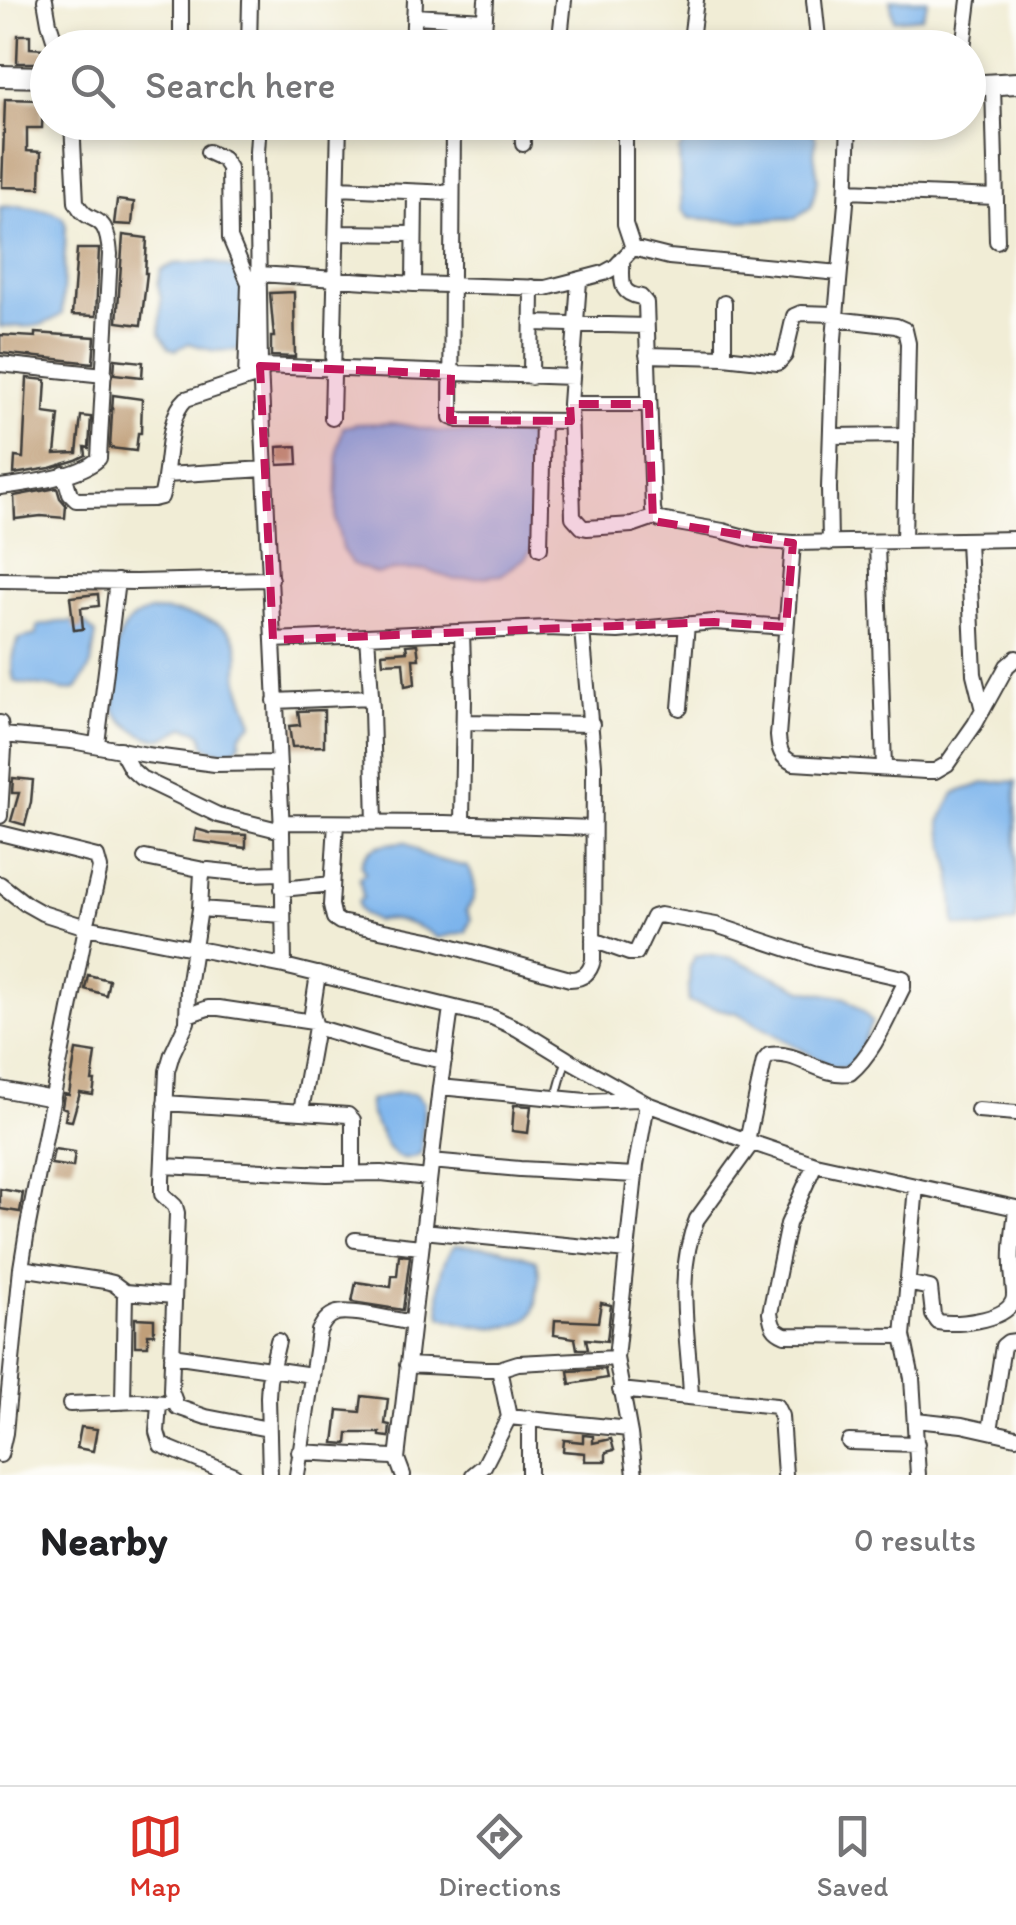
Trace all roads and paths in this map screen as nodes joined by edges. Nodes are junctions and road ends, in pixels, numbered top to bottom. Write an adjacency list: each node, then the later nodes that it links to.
1 (46, 0): 12 (street)
2 (181, 0): 13 (street)
3 (250, 0): 14 (street)
4 (407, 0): 11 (street)
5 (486, 0): 10 (street)
6 (564, 0): 16 (street)
7 (696, 0): 17 (street)
8 (814, 0): 18 (street)
9 (968, 0): 19 (street)
10 (485, 20): 11 (street); 15 (street)
11 (414, 24)
12 (51, 30)
13 (182, 30)
14 (250, 30)
15 (485, 30)
16 (561, 30)
17 (692, 30)
18 (817, 30)
19 (964, 30)
20 (0, 76): 21 (main road)
21 (30, 77)
22 (1016, 83): 23 (main road)
23 (993, 84): 24 (main road); 38 (street)
24 (986, 85)
25 (73, 140): 61 (street)
26 (258, 140): 44 (street)
27 (339, 140): 34 (street)
28 (452, 140): 37 (street)
29 (524, 140): 32 (street)
30 (625, 140): 42 (street)
31 (848, 140): 36 (street)
32 (524, 144)
33 (208, 152): 59 (street)
34 (338, 188): 35 (street); 39 (street)
35 (415, 192): 37 (street); 40 (street)
36 (847, 192): 38 (street); 43 (street)
37 (451, 193): 48 (street)
38 (996, 197): 41 (street)
39 (337, 232): 40 (street); 45 (street)
40 (414, 234): 47 (street)
41 (997, 242)
42 (628, 254): 43 (street); 46 (street); 54 (street)
43 (839, 273): 51 (street)
44 (259, 274): 45 (street); 59 (street)
45 (336, 280): 47 (street); 58 (street)
46 (578, 281): 49 (street); 53 (street)
47 (414, 284): 48 (street)
48 (450, 284): 49 (street); 60 (street)
49 (532, 287): 52 (street)
50 (724, 303): 56 (street)
51 (835, 316): 56 (street); 69 (street); 70 (street)
52 (532, 323): 53 (street); 62 (street)
53 (576, 326): 54 (street); 63 (street)
54 (646, 326): 55 (street)
55 (647, 354): 56 (street); 65 (street)
56 (724, 357)
57 (0, 364): 61 (street)
58 (333, 370): 59 (street); 60 (street); 66 (street)
59 (254, 374): 71 (street); 73 (street)
60 (451, 374): 62 (street); 67 (street)
61 (104, 375): 72 (street)
62 (531, 376): 63 (street)
63 (572, 377): 64 (street)
64 (570, 404): 65 (street); 68 (street)
65 (649, 404): 75 (street)
66 (332, 418)
67 (543, 421): 68 (street); 82 (street)
68 (570, 422): 75 (street)
69 (907, 435): 70 (street); 79 (street)
70 (832, 436): 81 (street)
71 (265, 469): 73 (street); 83 (street)
72 (64, 474): 73 (street); 74 (street)
73 (166, 475)
74 (0, 487)
75 (655, 517): 80 (street)
76 (1016, 539): 77 (street)
77 (968, 540): 79 (street); 96 (street)
78 (877, 542): 79 (street); 81 (street); 104 (street)
79 (904, 542)
80 (793, 543): 81 (street); 87 (street)
81 (830, 543)
82 (540, 548)
83 (271, 579): 85 (street); 91 (street)
84 (0, 580): 85 (street)
85 (117, 581): 100 (street)
86 (687, 624): 87 (street); 88 (street); 95 (street)
87 (786, 627): 104 (street)
88 (582, 630): 89 (street); 98 (street)
89 (462, 632): 90 (street); 97 (street)
90 (367, 636): 91 (street); 93 (street)
91 (273, 640): 94 (street)
92 (1016, 658): 96 (street)
93 (371, 696): 94 (street); 107 (street)
94 (276, 701): 102 (street)
95 (680, 708)
96 (984, 710): 104 (street)
97 (464, 722): 98 (street); 108 (street)
98 (592, 724): 110 (street)
99 (1, 729): 100 (street); 103 (street)
100 (97, 744): 101 (street)
101 (120, 749): 102 (street); 109 (street)
102 (278, 763): 109 (street)
103 (2, 765): 105 (street)
104 (884, 768)
105 (0, 816)
106 (336, 822): 107 (street); 109 (street); 116 (street)
107 (375, 823): 108 (street)
108 (462, 824): 110 (street)
109 (281, 826): 114 (street)
110 (593, 828): 120 (street)
111 (0, 833): 119 (street)
112 (145, 858): 113 (street)
113 (204, 870): 114 (street); 117 (street)
114 (282, 881): 116 (street); 118 (street)
115 (0, 884): 119 (street)
116 (332, 884): 120 (street)
117 (200, 909): 118 (street); 121 (street)
118 (283, 915): 122 (street)
119 (86, 927): 121 (street); 132 (street)
120 (593, 940): 138 (street)
121 (193, 948): 122 (street); 125 (street)
122 (284, 966): 123 (street)
123 (318, 974): 124 (street); 126 (street)
124 (452, 1008): 127 (street); 128 (street)
125 (188, 1015): 126 (street); 134 (street)
126 (314, 1024): 128 (street); 136 (street)
127 (566, 1060): 131 (lane); 133 (street)
128 (444, 1061): 129 (street)
129 (440, 1087): 131 (street); 139 (street)
130 (0, 1089): 132 (street)
131 (556, 1098): 133 (street)
132 (53, 1099): 150 (street)
133 (643, 1102): 138 (street); 143 (street)
134 (165, 1103): 136 (street); 141 (street)
135 (978, 1110): 137 (street)
136 (301, 1111): 142 (street)
137 (1016, 1113)
138 (750, 1142): 140 (street); 165 (street)
139 (431, 1161): 143 (street); 144 (street)
140 (815, 1164): 145 (street); 155 (street)
141 (162, 1166): 142 (street); 153 (street)
142 (353, 1173): 144 (street)
143 (636, 1175): 149 (street)
144 (430, 1178): 147 (street)
145 (916, 1186): 146 (street); 151 (street)
146 (1016, 1208): 151 (street)
147 (422, 1239): 148 (street); 149 (street); 154 (street)
148 (355, 1240)
149 (627, 1250): 159 (street)
150 (21, 1268): 152 (street); 179 (street)
151 (906, 1283): 155 (street)
152 (125, 1292): 153 (street); 166 (street)
153 (174, 1296): 158 (street)
154 (412, 1323): 160 (street); 163 (street)
155 (903, 1336): 171 (street)
156 (278, 1341): 161 (street)
157 (1016, 1341): 174 (street)
158 (172, 1356): 161 (street); 167 (street)
159 (616, 1358): 162 (street); 164 (street)
160 (407, 1365): 162 (street); 180 (street)
161 (271, 1368): 163 (street); 173 (street)
162 (499, 1368): 169 (street)
163 (312, 1375): 178 (street)
164 (620, 1390): 165 (street); 172 (street)
165 (691, 1396): 188 (street)
166 (123, 1402): 167 (street); 168 (street)
167 (166, 1403): 173 (street); 181 (street)
168 (70, 1404)
169 (509, 1417): 170 (street); 185 (street)
170 (529, 1418): 172 (street); 186 (street)
171 (916, 1420): 174 (street); 177 (street)
172 (629, 1429): 187 (street)
173 (268, 1430): 182 (street)
174 (990, 1431): 175 (street)
175 (1016, 1437)
176 (849, 1442): 177 (street)
177 (917, 1444): 189 (street)
178 (300, 1452): 180 (street); 183 (street)
179 (0, 1455)
180 (396, 1459): 184 (street)
181 (234, 1475)
182 (270, 1475)
183 (297, 1475)
184 (403, 1475)
185 (473, 1475)
186 (529, 1475)
187 (635, 1475)
188 (785, 1475)
189 (918, 1475)

